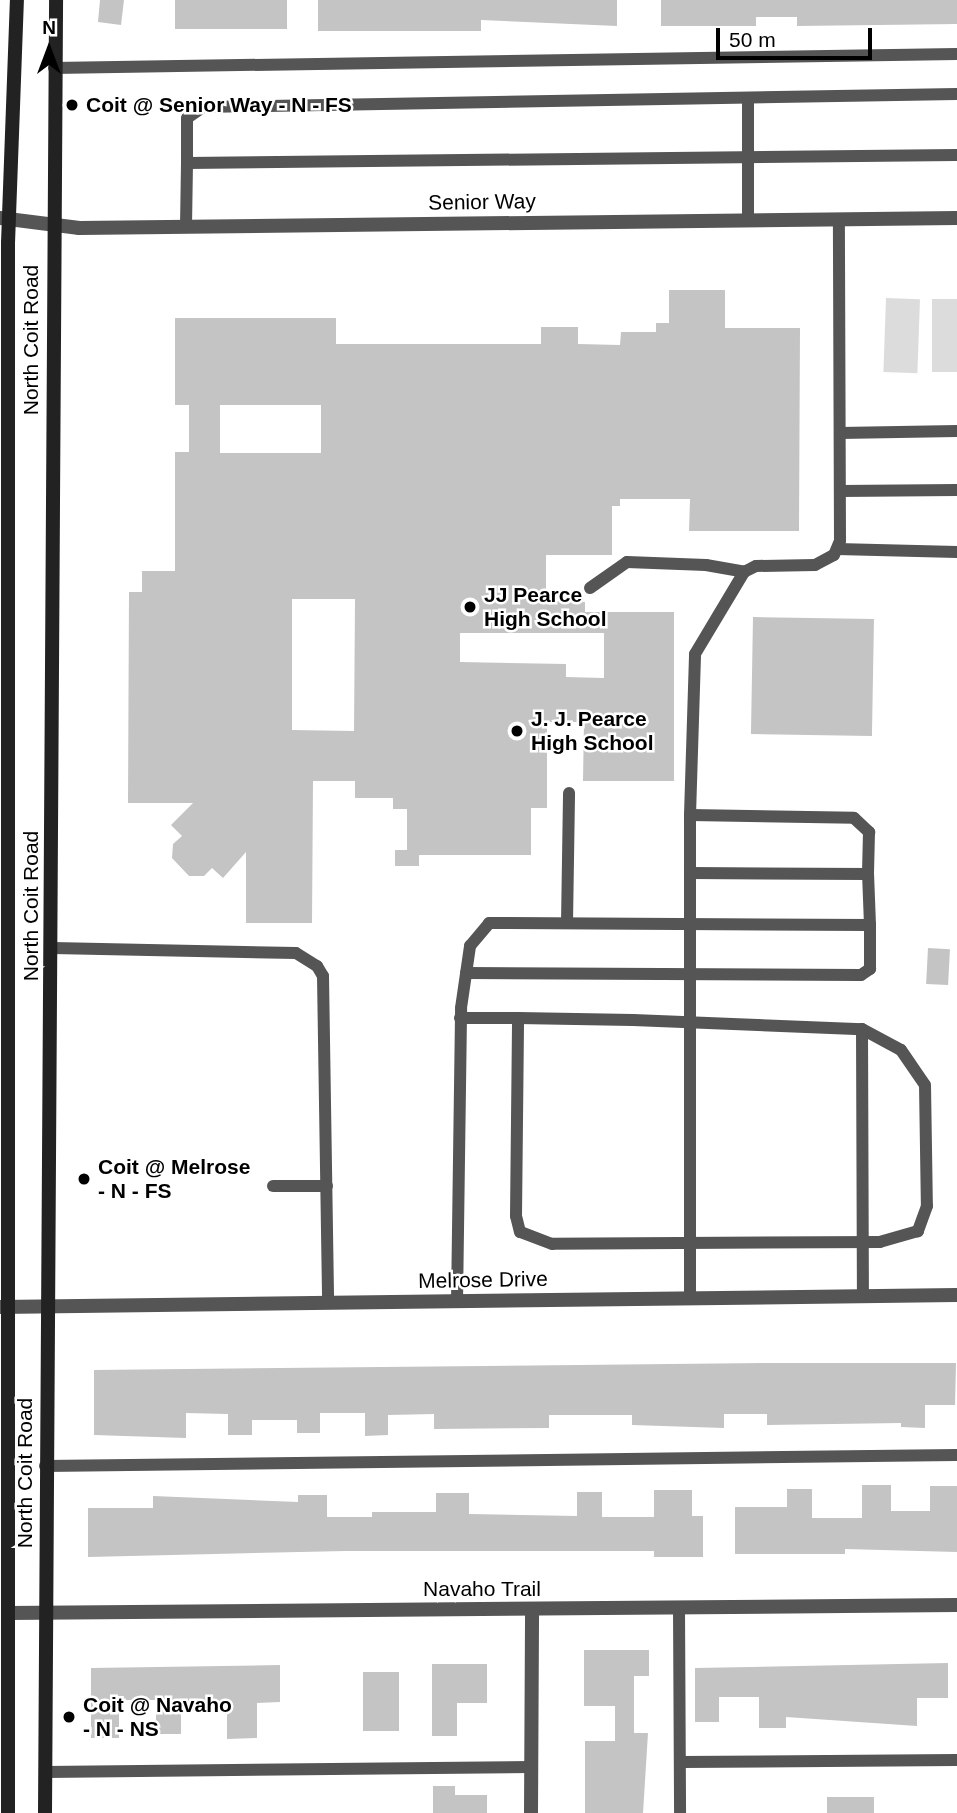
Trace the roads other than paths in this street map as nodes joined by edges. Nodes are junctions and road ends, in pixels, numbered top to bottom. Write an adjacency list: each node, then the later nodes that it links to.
1 (17, 0): 10 (main road, North Coit Road)
2 (56, 0): 4 (main road, North Coit Road)
3 (957, 54): 4 (lane)
4 (54, 68): 14 (main road, North Coit Road)
5 (957, 94): 6 (lane)
6 (748, 99): 8 (lane); 9 (lane)
7 (957, 155): 8 (lane)
8 (747, 158): 9 (lane); 13 (lane)
9 (187, 163): 15 (lane)
10 (4, 218): 14 (street, Senior Way); 32 (main road, North Coit Road)
11 (957, 218): 12 (street, Senior Way)
12 (839, 219): 13 (street, Senior Way); 17 (lane)
13 (748, 220): 15 (street, Senior Way)
14 (53, 224): 15 (street, Senior Way); 31 (main road, North Coit Road)
15 (186, 228)
16 (957, 431): 17 (lane)
17 (840, 433): 19 (lane)
18 (957, 490): 19 (lane)
19 (840, 491): 20 (lane)
20 (837, 549): 21 (lane); 22 (lane)
21 (957, 552)
22 (744, 572): 23 (lane); 25 (lane)
23 (590, 588)
24 (569, 793): 28 (lane)
25 (690, 815): 26 (lane); 27 (lane)
26 (690, 873): 27 (lane); 29 (lane)
27 (868, 874): 30 (lane)
28 (567, 923): 29 (lane); 34 (lane)
29 (690, 923): 30 (lane); 33 (lane)
30 (870, 925): 33 (lane)
31 (53, 948): 40 (lane); 48 (main road, North Coit Road)
32 (5, 969): 49 (main road, North Coit Road)
33 (690, 971): 34 (lane); 37 (lane)
34 (466, 973): 35 (lane)
35 (460, 1018): 36 (lane); 46 (lane)
36 (518, 1018): 37 (lane); 41 (lane)
37 (691, 1024): 38 (lane); 41 (lane)
38 (862, 1029): 42 (lane); 42 (lane)
39 (274, 1186): 40 (lane)
40 (327, 1186): 47 (lane)
41 (691, 1241): 42 (lane); 45 (lane)
42 (861, 1242): 44 (lane)
43 (957, 1295): 44 (street, Melrose Drive)
44 (863, 1296): 45 (street, Melrose Drive)
45 (690, 1299): 46 (street, Melrose Drive)
46 (457, 1302): 47 (street, Melrose Drive)
47 (328, 1303): 48 (street, Melrose Drive)
48 (48, 1306): 49 (street, Melrose Drive); 51 (main road, North Coit Road)
49 (4, 1307): 55 (main road, North Coit Road)
50 (957, 1455): 51 (lane)
51 (45, 1466): 56 (main road, North Coit Road)
52 (957, 1605): 54 (street, Navaho Trail)
53 (532, 1609): 54 (street, Navaho Trail); 56 (street, Navaho Trail); 59 (street)
54 (679, 1609): 58 (lane)
55 (8, 1613): 56 (street, Navaho Trail); 61 (main road, North Coit Road)
56 (45, 1613): 60 (main road, North Coit Road)
57 (957, 1760): 58 (lane)
58 (681, 1762): 64 (lane)
59 (531, 1767): 60 (lane); 63 (street)
60 (46, 1772): 62 (main road, North Coit Road)
61 (8, 1813)
62 (46, 1813)
63 (531, 1813)
64 (680, 1813)

